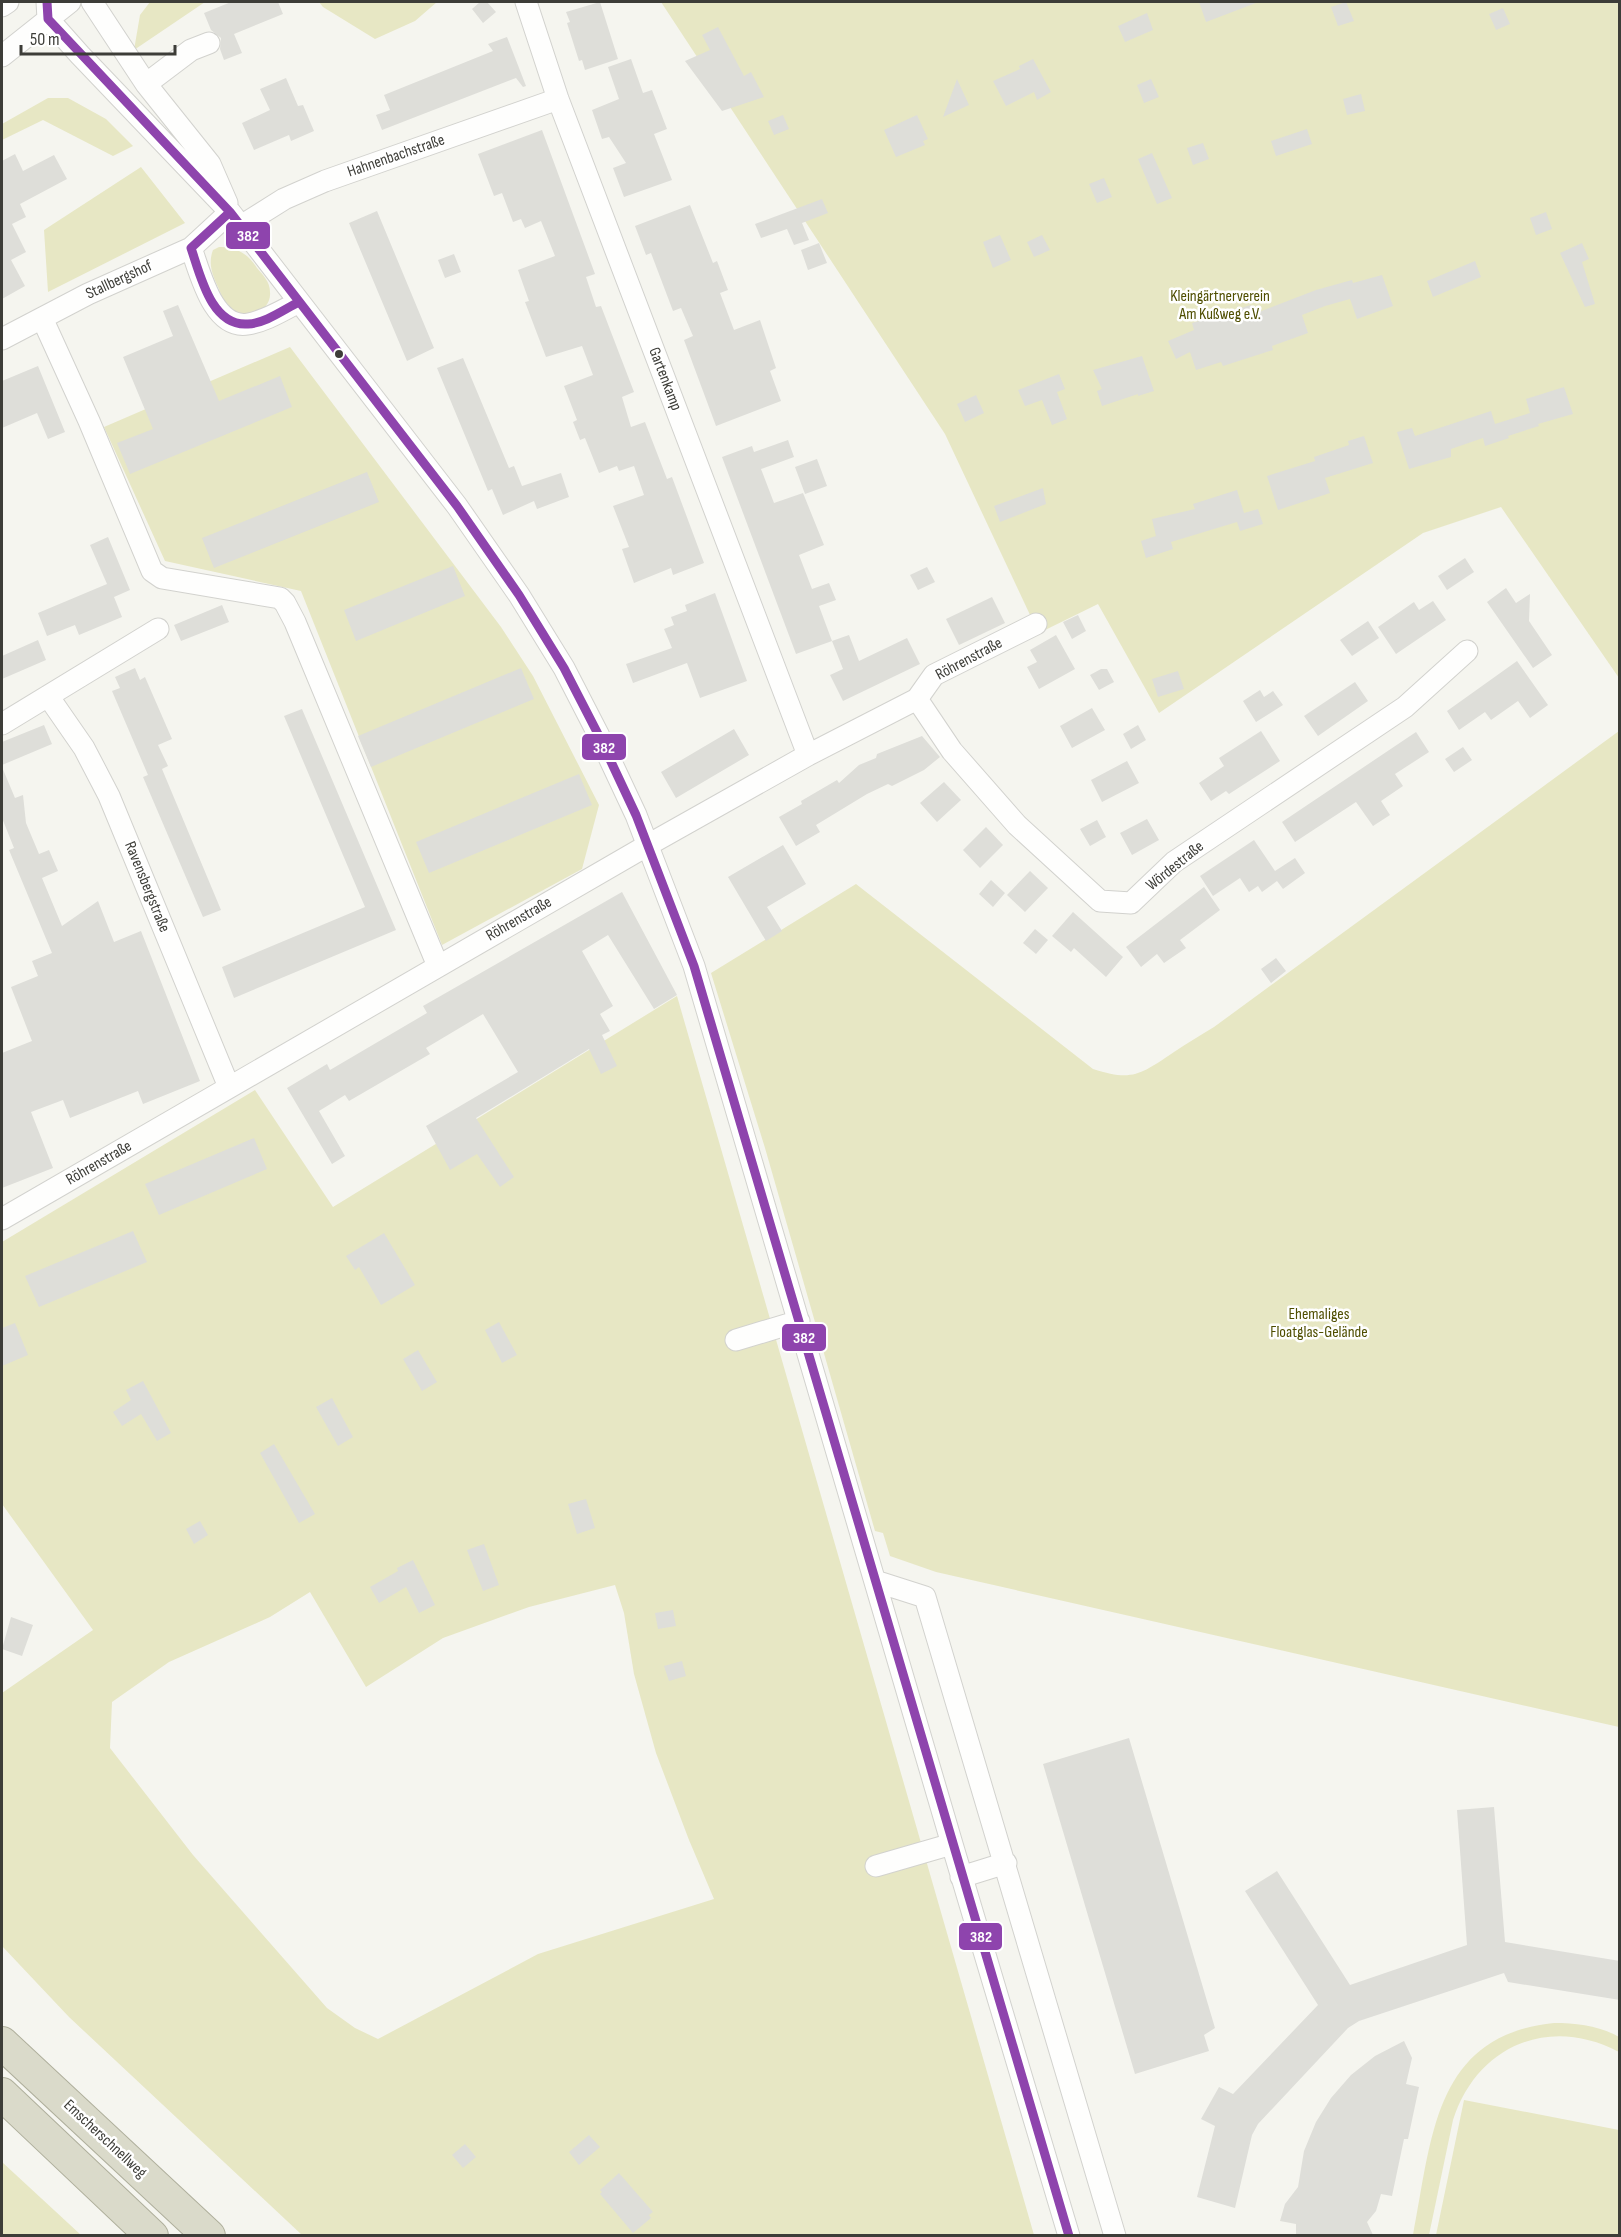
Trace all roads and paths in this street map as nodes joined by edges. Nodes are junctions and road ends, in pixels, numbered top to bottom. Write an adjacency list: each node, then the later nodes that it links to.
1 (8, 2): 5 (street)
2 (70, 2): 6 (street)
3 (92, 2): 9 (street)
4 (526, 2): 10 (street, Gartenkamp)
5 (2, 6)
6 (47, 10): 8 (street); 11 (street)
7 (209, 43): 9 (street)
8 (2, 56)
9 (146, 84): 11 (street)
10 (558, 99): 11 (street, Hahnenbachstraße); 22 (street, Gartenkamp)
11 (236, 219): 12 (street, Stallbergshof); 13 (street)
12 (190, 248): 13 (street); 14 (street, Stallbergshof)
13 (299, 302): 23 (street)
14 (42, 318): 15 (street, Stallbergshof); 24 (street)
15 (2, 339)
16 (1036, 624): 20 (street, Röhrenstraße)
17 (158, 629): 19 (street)
18 (1467, 651): 20 (street, Wördestraße)
19 (48, 696): 21 (street); 25 (street, Ravensbergstraße)
20 (917, 699): 22 (street, Röhrenstraße)
21 (2, 724)
22 (808, 755): 23 (street, Röhrenstraße)
23 (648, 845): 24 (street, Röhrenstraße); 27 (street)
24 (438, 966): 25 (street, Röhrenstraße)
25 (229, 1087): 26 (street, Röhrenstraße)
26 (2, 1219)
27 (799, 1321): 28 (street); 29 (street)
28 (736, 1340)
29 (875, 1581): 30 (street); 31 (street)
30 (952, 1844): 32 (street); 33 (street)
31 (1006, 1863): 33 (street); 39 (street)
32 (876, 1866)
33 (962, 1877): 38 (street)
34 (2, 2043): 37 (highway, Emscherschnellweg)
35 (2, 2094): 36 (highway)
36 (152, 2235)
37 (208, 2235)
38 (1069, 2235)
39 (1115, 2235)

